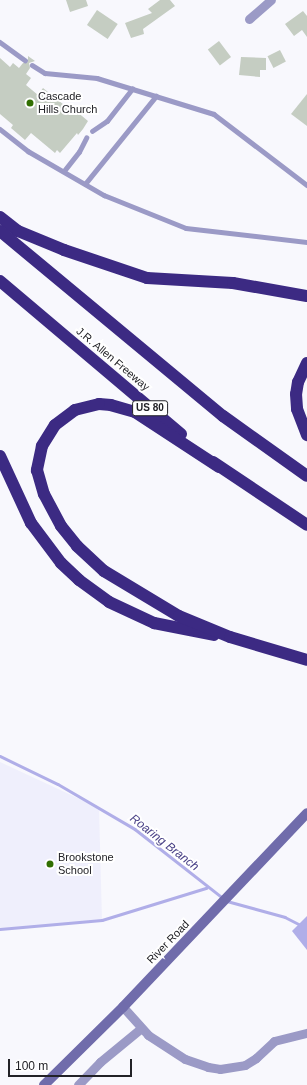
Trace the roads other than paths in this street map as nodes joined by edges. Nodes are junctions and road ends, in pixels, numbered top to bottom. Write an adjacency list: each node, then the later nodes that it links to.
1 (271, 0): 2 (street)
2 (249, 19)
3 (0, 42): 4 (lane)
4 (25, 60)
5 (32, 65): 6 (lane)
6 (132, 89): 7 (lane); 9 (lane)
7 (156, 96): 12 (lane); 13 (lane)
8 (0, 129): 11 (lane)
9 (92, 131)
10 (86, 138): 11 (lane)
11 (64, 172): 12 (lane)
12 (85, 184): 16 (lane)
13 (307, 185)
14 (0, 217): 18 (highway)
15 (0, 231): 23 (highway)
16 (307, 242)
17 (0, 281): 22 (highway, J.R. Allen Freeway / US 80)
18 (307, 296)
19 (307, 363): 20 (highway)
20 (307, 435)
21 (0, 456): 25 (highway)
22 (219, 467): 24 (highway, J.R. Allen Freeway / US 80); 25 (highway)
23 (307, 476)
24 (307, 525)
25 (230, 637): 26 (highway)
26 (307, 660)
27 (307, 813): 28 (main road, River Road)
28 (123, 1007): 29 (street); 31 (main road, River Road)
29 (140, 1029): 30 (street); 32 (street)
30 (307, 1033)
31 (44, 1085)
32 (78, 1085)

